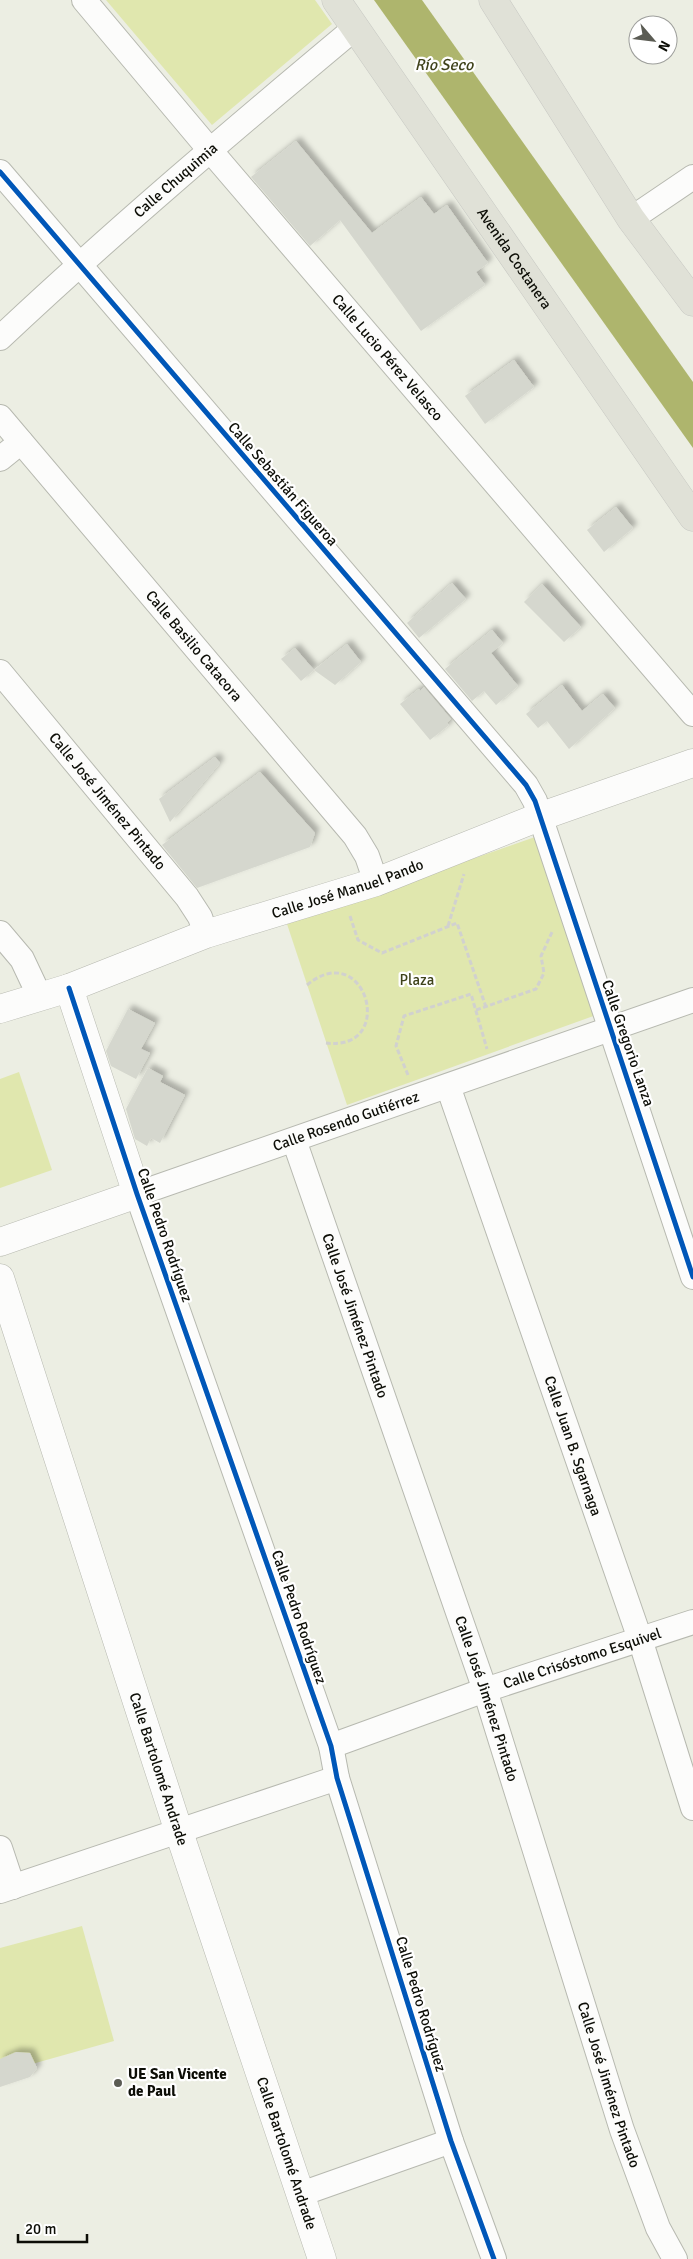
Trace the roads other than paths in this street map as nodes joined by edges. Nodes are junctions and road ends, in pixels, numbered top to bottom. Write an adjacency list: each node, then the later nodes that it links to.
1 (84, 0): 5 (street, Calle Lucio Pérez Velasco)
2 (336, 0): 4 (main road, Avenida Costanera)
3 (493, 0): 8 (main road)
4 (355, 28): 5 (street, Calle Chuquimia); 15 (main road, Avenida Costanera)
5 (209, 150): 9 (street, Calle Chuquimia); 17 (street, Calle Lucio Pérez Velasco)
6 (0, 172): 9 (street, Calle Sebastián Figueroa)
7 (693, 177): 8 (street)
8 (631, 219): 10 (main road)
9 (78, 265): 11 (street, Calle Chuquimia); 19 (street, Calle Sebastián Figueroa)
10 (693, 302)
11 (0, 338)
12 (0, 417): 13 (street, Calle Basilio Catacora)
13 (20, 442): 14 (street); 20 (street, Calle Basilio Catacora)
14 (0, 459)
15 (693, 517)
16 (0, 672): 22 (street, Calle José Jiménez Pintado)
17 (693, 714)
18 (693, 763): 19 (street, Calle José Manuel Pando)
19 (539, 817): 20 (street, Calle José Manuel Pando); 27 (street, Calle Gregorio Lanza)
20 (376, 882): 22 (street, Calle José Manuel Pando)
21 (0, 933): 24 (street)
22 (206, 934): 23 (street, Calle José Manuel Pando)
23 (69, 988): 24 (street, Calle José Manuel Pando); 30 (street, Calle Pedro Rodríguez)
24 (39, 995): 26 (street, Calle José Manuel Pando)
25 (693, 1000): 27 (street, Calle Rosendo Gutiérrez)
26 (0, 1009)
27 (611, 1029): 28 (street, Calle Rosendo Gutiérrez); 32 (street, Calle Gregorio Lanza)
28 (448, 1086): 29 (street, Calle Rosendo Gutiérrez); 35 (street, Calle Juan B. Sgarnaga)
29 (294, 1140): 30 (street, Calle Rosendo Gutiérrez); 36 (street, Calle José Jiménez Pintado)
30 (137, 1194): 31 (street, Calle Rosendo Gutiérrez); 37 (street, Calle Pedro Rodríguez)
31 (0, 1242)
32 (693, 1277)
33 (0, 1278): 40 (street, Calle Bartolomé Andrade)
34 (693, 1622): 35 (street, Calle Crisóstomo Esquivel)
35 (640, 1639): 36 (street, Calle Crisóstomo Esquivel); 39 (street, Calle Juan B. Sgarnaga)
36 (485, 1690): 37 (street, Calle Crisóstomo Esquivel); 47 (street, Calle José Jiménez Pintado)
37 (331, 1746): 38 (street, Calle Pedro Rodríguez)
38 (337, 1778): 40 (street); 43 (street, Calle Pedro Rodríguez)
39 (693, 1808)
40 (179, 1832): 42 (street); 44 (street, Calle Bartolomé Andrade)
41 (0, 1848): 42 (street)
42 (6, 1889)
43 (451, 2140): 44 (street); 46 (street, Calle Pedro Rodríguez)
44 (300, 2194): 45 (street, Calle Bartolomé Andrade)
45 (322, 2259)
46 (494, 2259)
47 (675, 2259)

